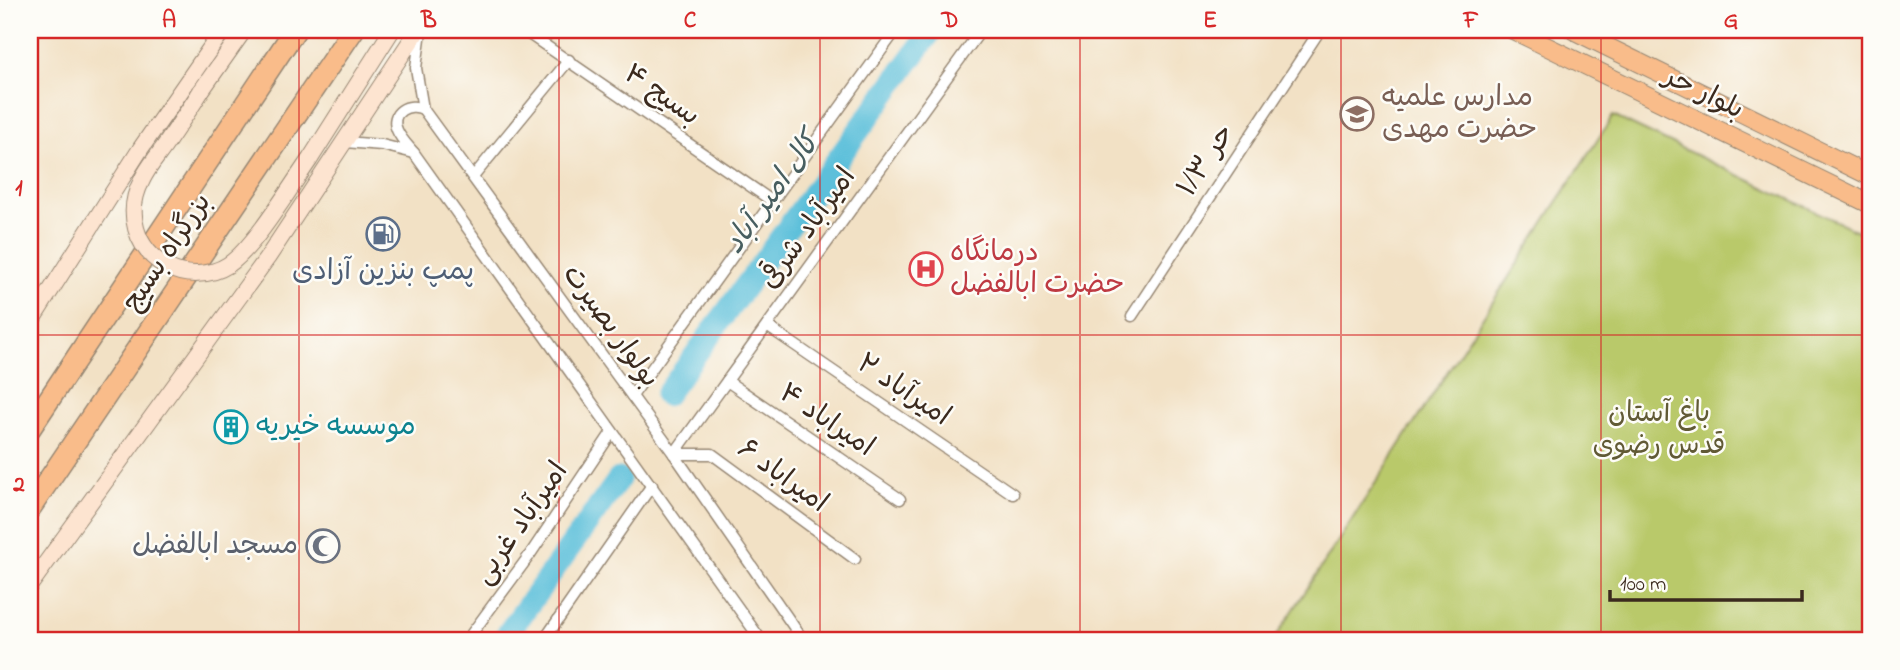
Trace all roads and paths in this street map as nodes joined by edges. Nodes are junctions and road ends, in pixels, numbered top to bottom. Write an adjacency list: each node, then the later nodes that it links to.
1 (223, 30): 24 (main road)
2 (244, 30): 5 (main road, bridge)
3 (295, 30): 28 (highway, بزرگراه بسیج)
4 (353, 30): 34 (highway, بزرگراه بسیج)
5 (392, 30)
6 (420, 30): 14 (street, بولوار بصیرت); 15 (main road)
7 (523, 30): 13 (street, بسیج ۴)
8 (897, 30): 21 (street)
9 (981, 30): 25 (street, امیرآباد شرقی)
10 (1320, 30): 23 (street, حر ۱/۳)
11 (1513, 30): 18 (main road, بلوار حر)
12 (1573, 30): 16 (main road, بلوار حر)
13 (569, 60): 20 (street); 21 (street, بسیج ۴)
14 (423, 108): 17 (street); 20 (street, بولوار بصیرت)
15 (345, 142): 17 (street); 36 (main road)
16 (1801, 142): 18 (main road); 19 (main road, بلوار حر)
17 (414, 153): 29 (street)
18 (1790, 166): 22 (main road, بلوار حر)
19 (1870, 176)
20 (473, 177): 27 (street, بولوار بصیرت)
21 (772, 201): 27 (street)
22 (1870, 204)
23 (1132, 316)
24 (30, 323)
25 (767, 326): 26 (street, امیرآباد شرقی); 32 (street, امیرآباد ۲)
26 (727, 381): 30 (street, امیرآباد شرقی); 33 (street, امیراباد ۴)
27 (632, 396): 30 (street, بولوار بصیرت)
28 (30, 428)
29 (612, 432): 31 (street); 38 (street, امیرآباد غربی)
30 (674, 454): 35 (street, امیراباد ۶); 40 (street, بولوار بصیرت)
31 (652, 485): 37 (street); 39 (street)
32 (1013, 494)
33 (900, 499)
34 (30, 508)
35 (855, 559)
36 (30, 585)
37 (548, 639)
38 (467, 640)
39 (761, 640)
40 (803, 640)

